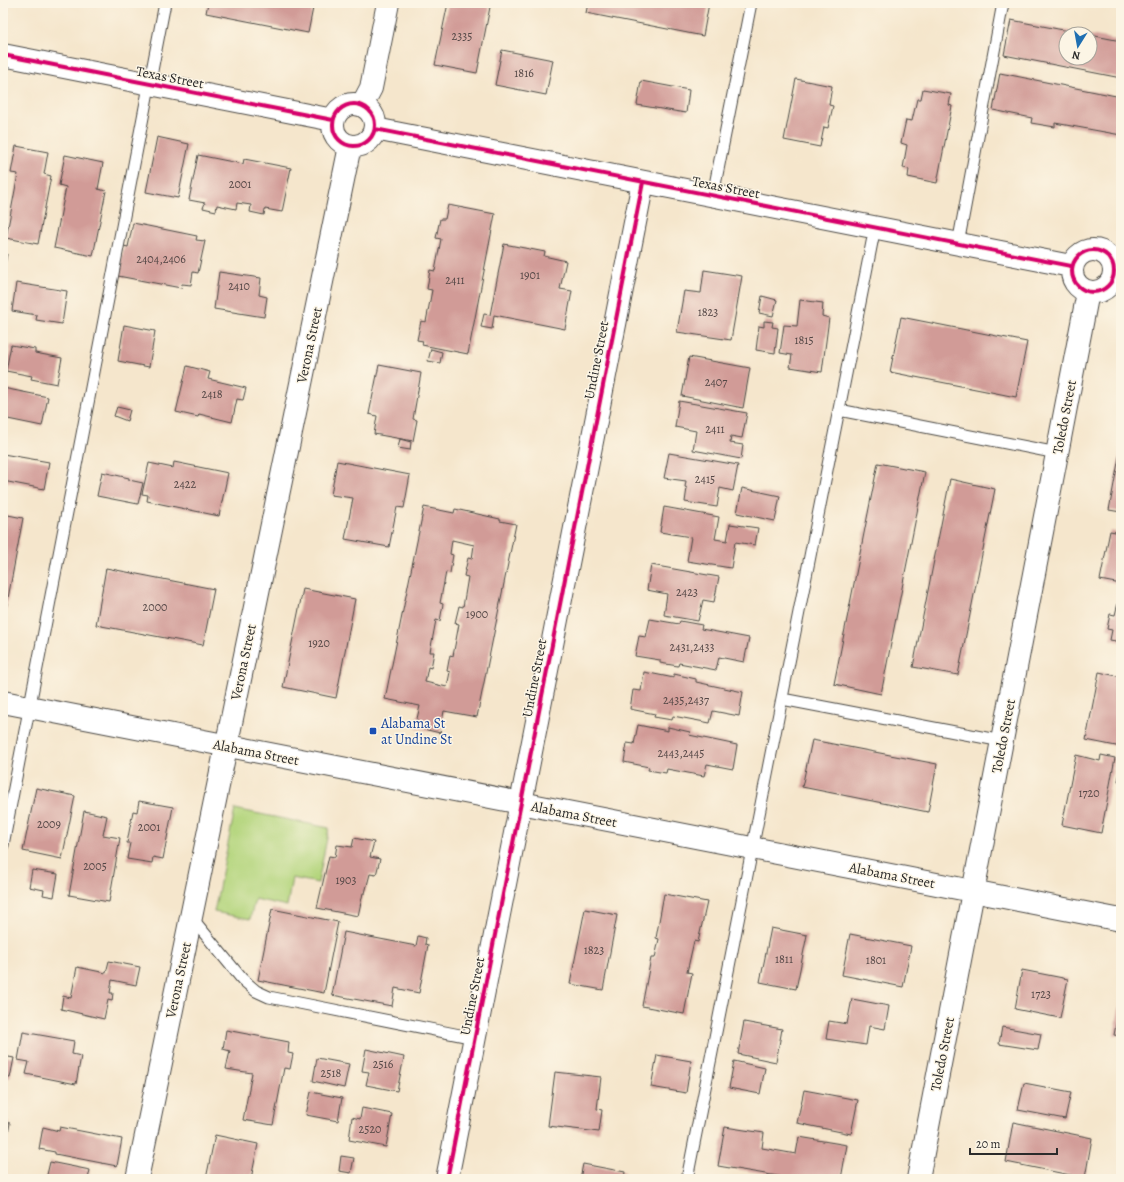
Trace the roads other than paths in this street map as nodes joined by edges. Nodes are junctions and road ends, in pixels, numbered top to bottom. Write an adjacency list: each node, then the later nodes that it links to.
1 (165, 3): 6 (lane)
2 (388, 3): 7 (street)
3 (751, 3): 12 (lane)
4 (1003, 3): 14 (lane)
5 (3, 56): 6 (street, Texas Street)
6 (149, 84): 8 (street, Texas Street); 22 (lane)
7 (362, 105): 8 (street); 9 (street)
8 (333, 120): 10 (street)
9 (375, 129): 10 (street); 11 (street, Texas Street)
10 (350, 146): 24 (street, Verona Street)
11 (643, 182): 12 (street, Texas Street); 25 (street, Undine Street)
12 (713, 195): 13 (street, Texas Street)
13 (875, 227): 14 (street, Texas Street); 18 (lane)
14 (958, 244): 15 (street, Texas Street)
15 (1071, 266): 16 (street); 17 (street)
16 (1118, 276): 17 (street)
17 (1088, 292): 19 (street, Toledo Street)
18 (839, 410): 19 (lane); 20 (lane)
19 (1057, 453): 23 (street, Toledo Street)
20 (782, 699): 23 (lane); 27 (lane)
21 (3, 702): 22 (street, Alabama Street)
22 (30, 707): 24 (street, Alabama Street); 26 (lane)
23 (1002, 741): 28 (street, Toledo Street)
24 (226, 746): 25 (street, Alabama Street); 29 (street, Verona Street)
25 (521, 804): 27 (street, Alabama Street); 31 (street, Undine Street)
26 (3, 845)
27 (752, 848): 28 (street, Alabama Street); 34 (lane)
28 (974, 890): 30 (street, Alabama Street); 35 (street, Toledo Street)
29 (191, 917): 31 (lane); 32 (street, Verona Street)
30 (1121, 920)
31 (475, 1038): 33 (street, Undine Street)
32 (137, 1179)
33 (447, 1179)
34 (686, 1179)
35 (918, 1179)

